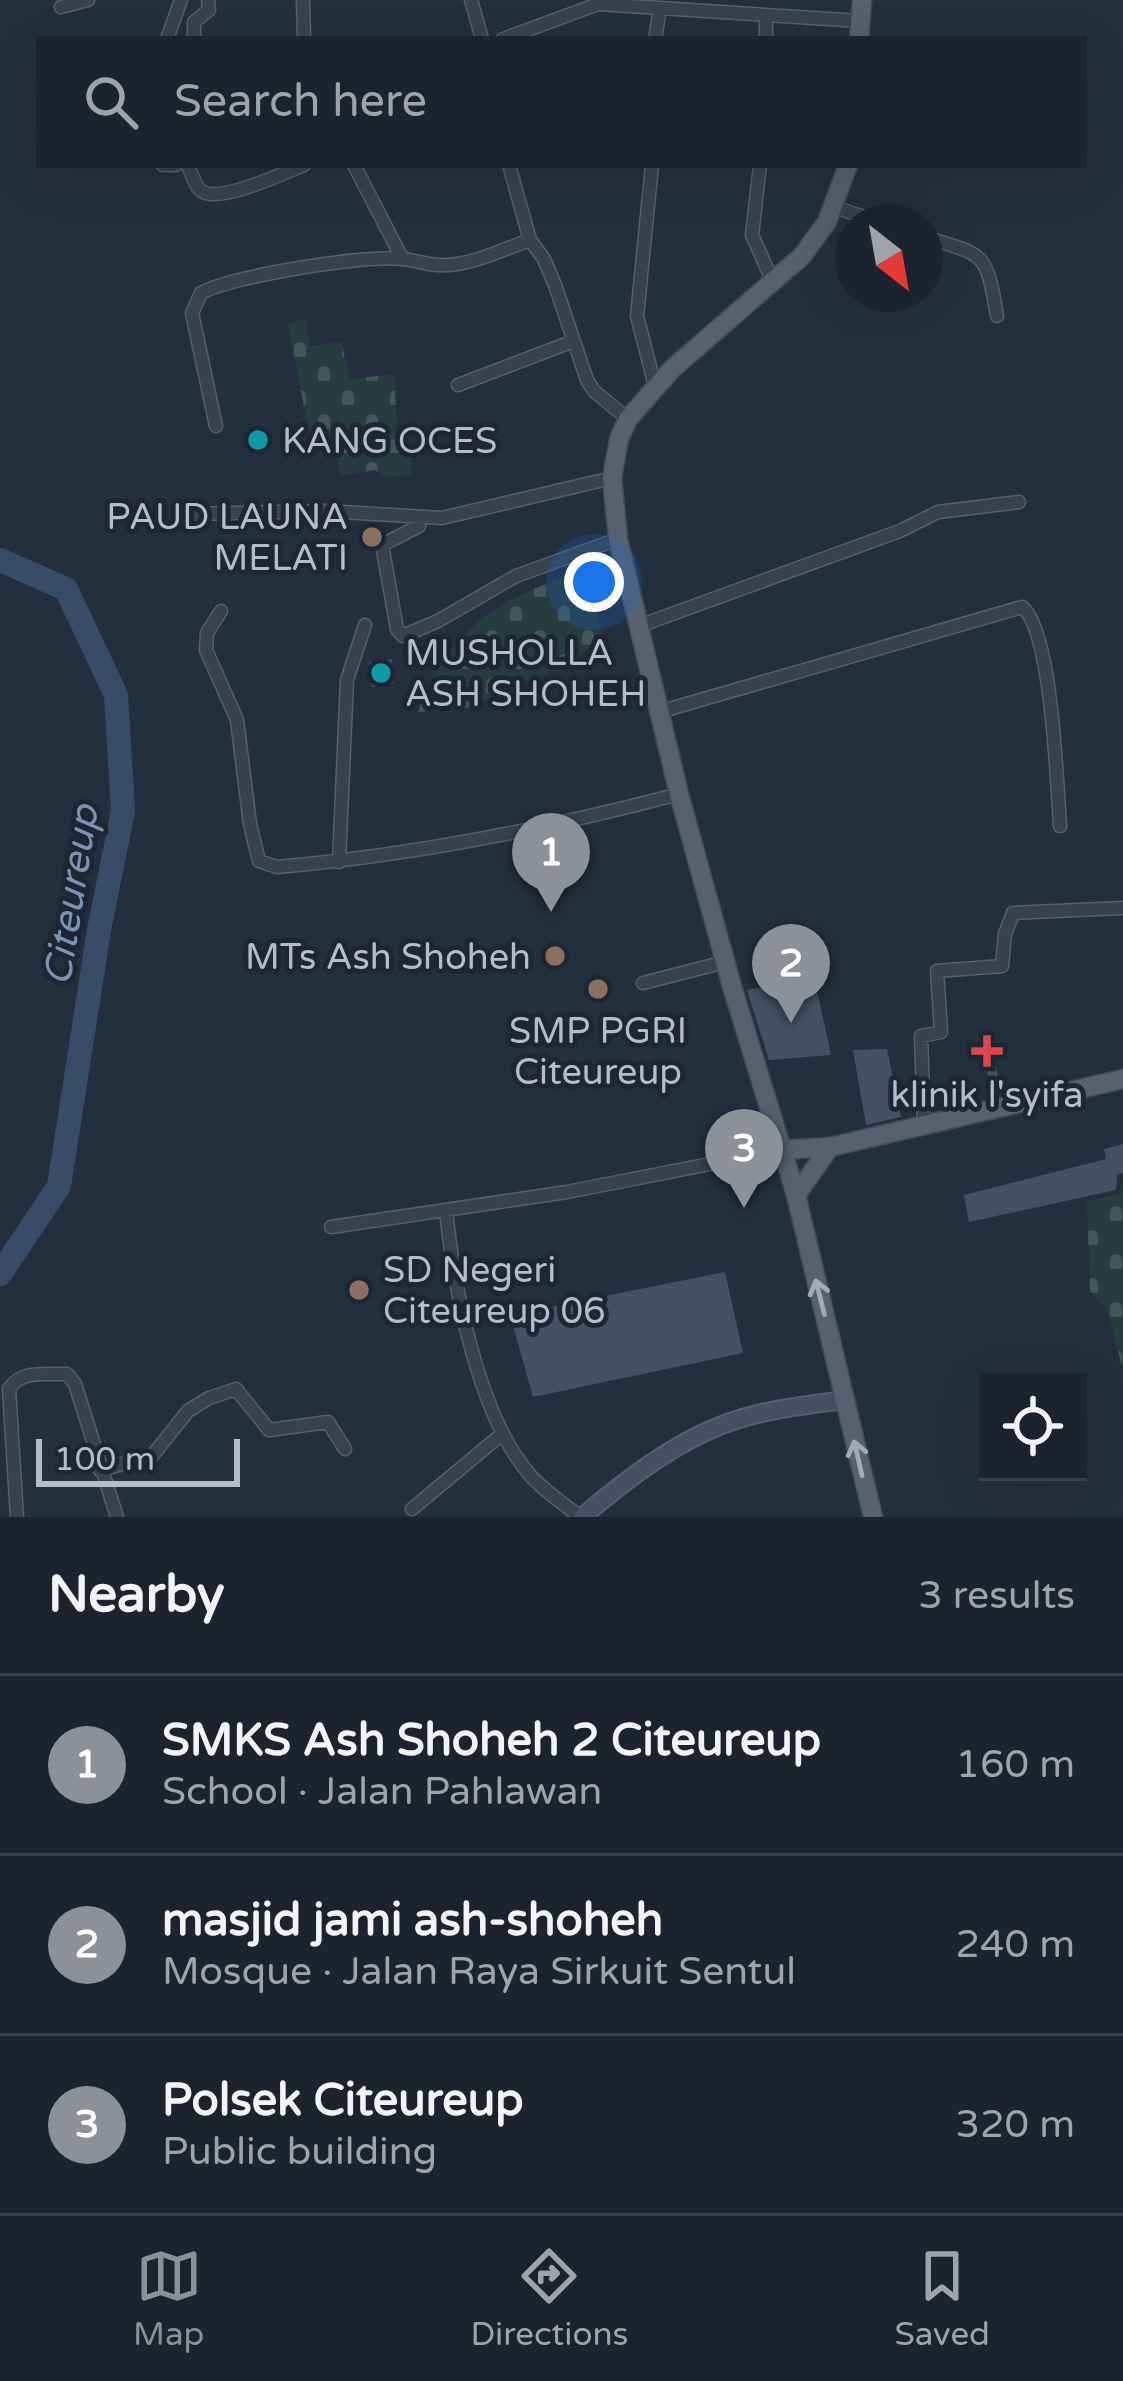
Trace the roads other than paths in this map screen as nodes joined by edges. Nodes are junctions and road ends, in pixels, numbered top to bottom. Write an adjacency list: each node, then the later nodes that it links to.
1 (88, 0): 8 (street)
2 (181, 0): 12 (street)
3 (208, 0): 13 (street)
4 (303, 0): 14 (street)
5 (471, 0): 15 (street)
6 (862, 0): 11 (main road)
7 (618, 2): 9 (street); 16 (street)
8 (62, 7)
9 (660, 9): 10 (street); 17 (street)
10 (766, 18): 11 (street); 18 (street)
11 (859, 30)
12 (168, 36)
13 (194, 36)
14 (304, 36)
15 (481, 36)
16 (510, 36)
17 (656, 36)
18 (766, 36)
19 (188, 168): 20 (street)
20 (296, 168)
21 (356, 168): 29 (street)
22 (510, 168): 27 (street)
23 (652, 168): 34 (street)
24 (760, 168): 30 (street)
25 (847, 168): 26 (main road)
26 (834, 207): 30 (main road)
27 (530, 240): 29 (street); 32 (street)
28 (943, 241): 31 (street)
29 (402, 258): 36 (street)
30 (773, 282): 34 (main road)
31 (997, 316)
32 (571, 342): 33 (street); 35 (street)
33 (458, 385)
34 (655, 386): 35 (main road)
35 (628, 418): 37 (main road)
36 (216, 426)
37 (612, 478): 40 (street); 41 (main road)
38 (1018, 502): 44 (street)
39 (192, 514): 40 (street)
40 (416, 518): 41 (street)
41 (618, 538): 44 (main road)
42 (221, 610): 48 (street)
43 (365, 625): 48 (street)
44 (639, 626): 45 (main road)
45 (659, 712): 46 (main road); 47 (street)
46 (679, 794): 48 (street); 50 (main road)
47 (1060, 826)
48 (339, 862)
49 (1123, 908): 53 (street)
50 (725, 962): 51 (street); 55 (main road)
51 (644, 983)
52 (1123, 1079): 53 (main road)
53 (924, 1124): 54 (main road)
54 (830, 1147): 55 (main road); 56 (main road)
55 (781, 1150): 56 (main road); 57 (street)
56 (796, 1195): 59 (main road, one-way to 56)
57 (450, 1210): 58 (street); 60 (street); 64 (street)
58 (331, 1227)
59 (844, 1400): 64 (main road); 67 (main road, one-way to 59)
60 (502, 1434): 63 (street); 64 (street)
61 (345, 1449): 62 (street)
62 (100, 1469): 65 (street); 66 (street)
63 (412, 1509)
64 (582, 1516)
65 (17, 1517)
66 (117, 1517)
67 (873, 1517)

